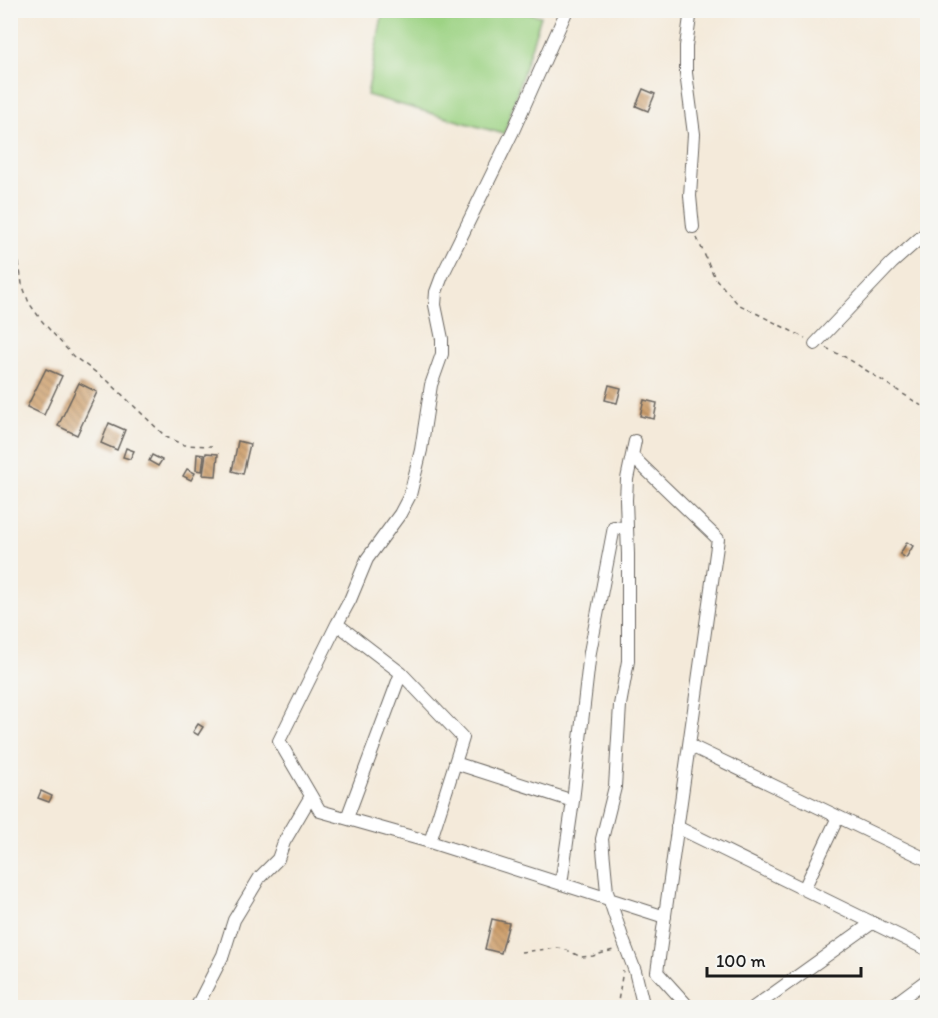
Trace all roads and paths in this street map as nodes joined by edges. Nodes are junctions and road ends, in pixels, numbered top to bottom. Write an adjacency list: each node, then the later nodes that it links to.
1 (567, 10): 12 (street)
2 (691, 10): 4 (street)
3 (10, 200): 9 (path)
4 (693, 227): 6 (path)
5 (927, 231): 6 (street)
6 (815, 344): 7 (path)
7 (927, 410)
8 (635, 441): 10 (street)
9 (212, 446)
10 (632, 456): 11 (street); 14 (street)
11 (627, 529): 17 (street); 25 (street)
12 (337, 624): 13 (street); 16 (street)
13 (400, 673): 15 (street); 19 (street)
14 (689, 745): 18 (street); 20 (street)
15 (455, 763): 17 (street); 21 (street)
16 (311, 796): 19 (street); 32 (street)
17 (573, 801): 23 (street)
18 (838, 817): 22 (street); 24 (street)
19 (346, 818): 21 (street)
20 (677, 827): 24 (street); 26 (street)
21 (429, 842): 23 (street)
22 (927, 860)
23 (561, 884): 25 (street)
24 (804, 889): 27 (street)
25 (610, 899): 26 (street); 28 (street)
26 (665, 917): 35 (street)
27 (872, 922): 29 (street); 36 (street)
28 (627, 949): 30 (path); 33 (path); 34 (street)
29 (927, 950)
30 (521, 952)
31 (927, 979): 37 (street)
32 (196, 1008)
33 (617, 1008)
34 (644, 1008)
35 (686, 1008)
36 (753, 1008)
37 (890, 1008)

